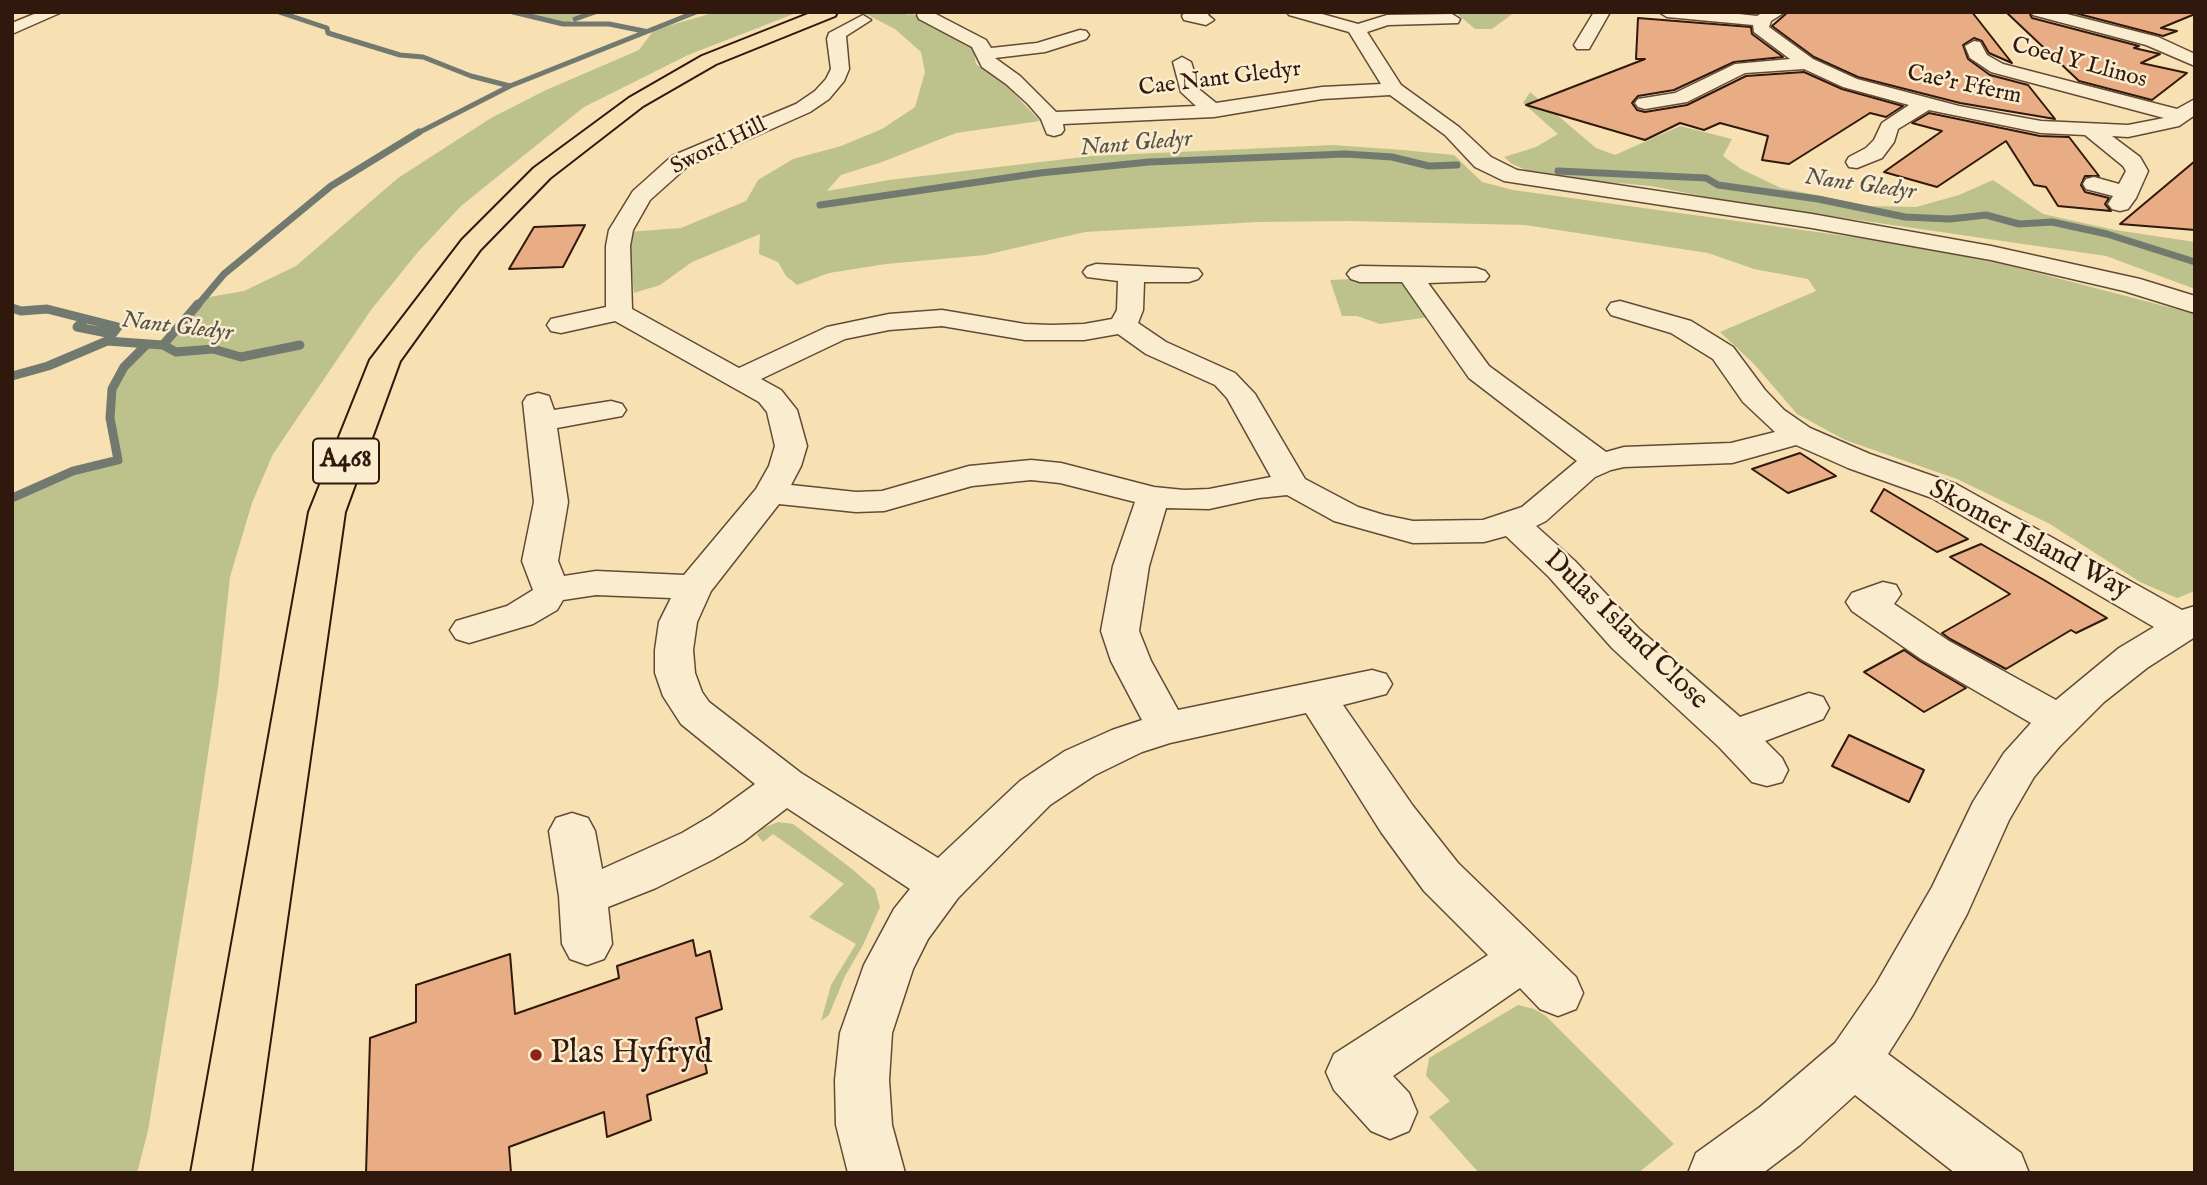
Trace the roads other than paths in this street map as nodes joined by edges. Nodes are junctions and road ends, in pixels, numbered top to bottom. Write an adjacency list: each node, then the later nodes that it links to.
1 (54, 12): 10 (street)
2 (962, 12): 15 (street, Cae Nant Gledyr)
3 (1295, 12): 11 (street)
4 (1602, 12): 13 (street)
5 (1667, 12): 8 (street)
6 (2039, 12): 16 (street)
7 (1440, 17): 11 (street)
8 (1769, 17): 17 (street, Cae'r Fferm)
9 (857, 22): 35 (street, Sword Hill); 67 (main road, A468)
10 (12, 29)
11 (1358, 29): 19 (street)
12 (1043, 34): 15 (street)
13 (1579, 41)
14 (1974, 46): 23 (street, Coed Y Llinos)
15 (986, 54): 22 (street, Cae Nant Gledyr)
16 (2192, 57)
17 (1807, 63): 20 (street); 21 (street, Cae'r Fferm)
18 (1210, 69): 22 (street)
19 (1394, 89): 22 (street, Cae Nant Gledyr); 33 (street)
20 (1646, 103)
21 (1925, 104): 24 (street, Cae'r Fferm); 25 (street)
22 (1214, 111)
23 (2186, 118): 24 (street, Cae'r Fferm)
24 (2091, 131): 26 (street)
25 (1857, 162)
26 (2094, 184)
27 (1097, 272): 28 (street)
28 (1131, 274): 29 (street); 37 (street)
29 (1189, 274)
30 (1360, 274): 31 (street)
31 (1412, 276): 32 (street); 41 (street)
32 (1476, 276)
33 (2195, 305)
34 (1620, 309): 40 (street, Skomer Island Way)
35 (619, 312): 36 (street); 38 (street)
36 (561, 325)
37 (1123, 325): 38 (street); 42 (street)
38 (740, 378): 43 (street)
39 (611, 410): 47 (street)
40 (1799, 435): 41 (street); 49 (street, Skomer Island Way)
41 (1600, 463): 45 (street)
42 (1292, 485): 44 (street); 45 (street)
43 (770, 493): 44 (street); 46 (street)
44 (1153, 498): 55 (street)
45 (1513, 523): 56 (street, Dulas Island Close)
46 (694, 587): 47 (street); 58 (street)
47 (551, 590): 50 (street)
48 (1883, 594): 54 (street)
49 (2188, 622): 54 (street)
50 (468, 630)
51 (1373, 684): 52 (street)
52 (1317, 696): 55 (street); 63 (street)
53 (1809, 708): 56 (street)
54 (2058, 720): 65 (street)
55 (1167, 728): 60 (street)
56 (1734, 736): 57 (street, Dulas Island Close)
57 (1767, 770)
58 (786, 785): 60 (street); 61 (street)
59 (572, 831): 61 (street)
60 (941, 884): 68 (street)
61 (583, 896): 62 (street)
62 (587, 944)
63 (1524, 958): 64 (street); 66 (street)
64 (1558, 993)
65 (1854, 1061): 69 (street); 70 (street)
66 (1391, 1112)
67 (221, 1173)
68 (877, 1173)
69 (1716, 1173)
70 (2001, 1173)

